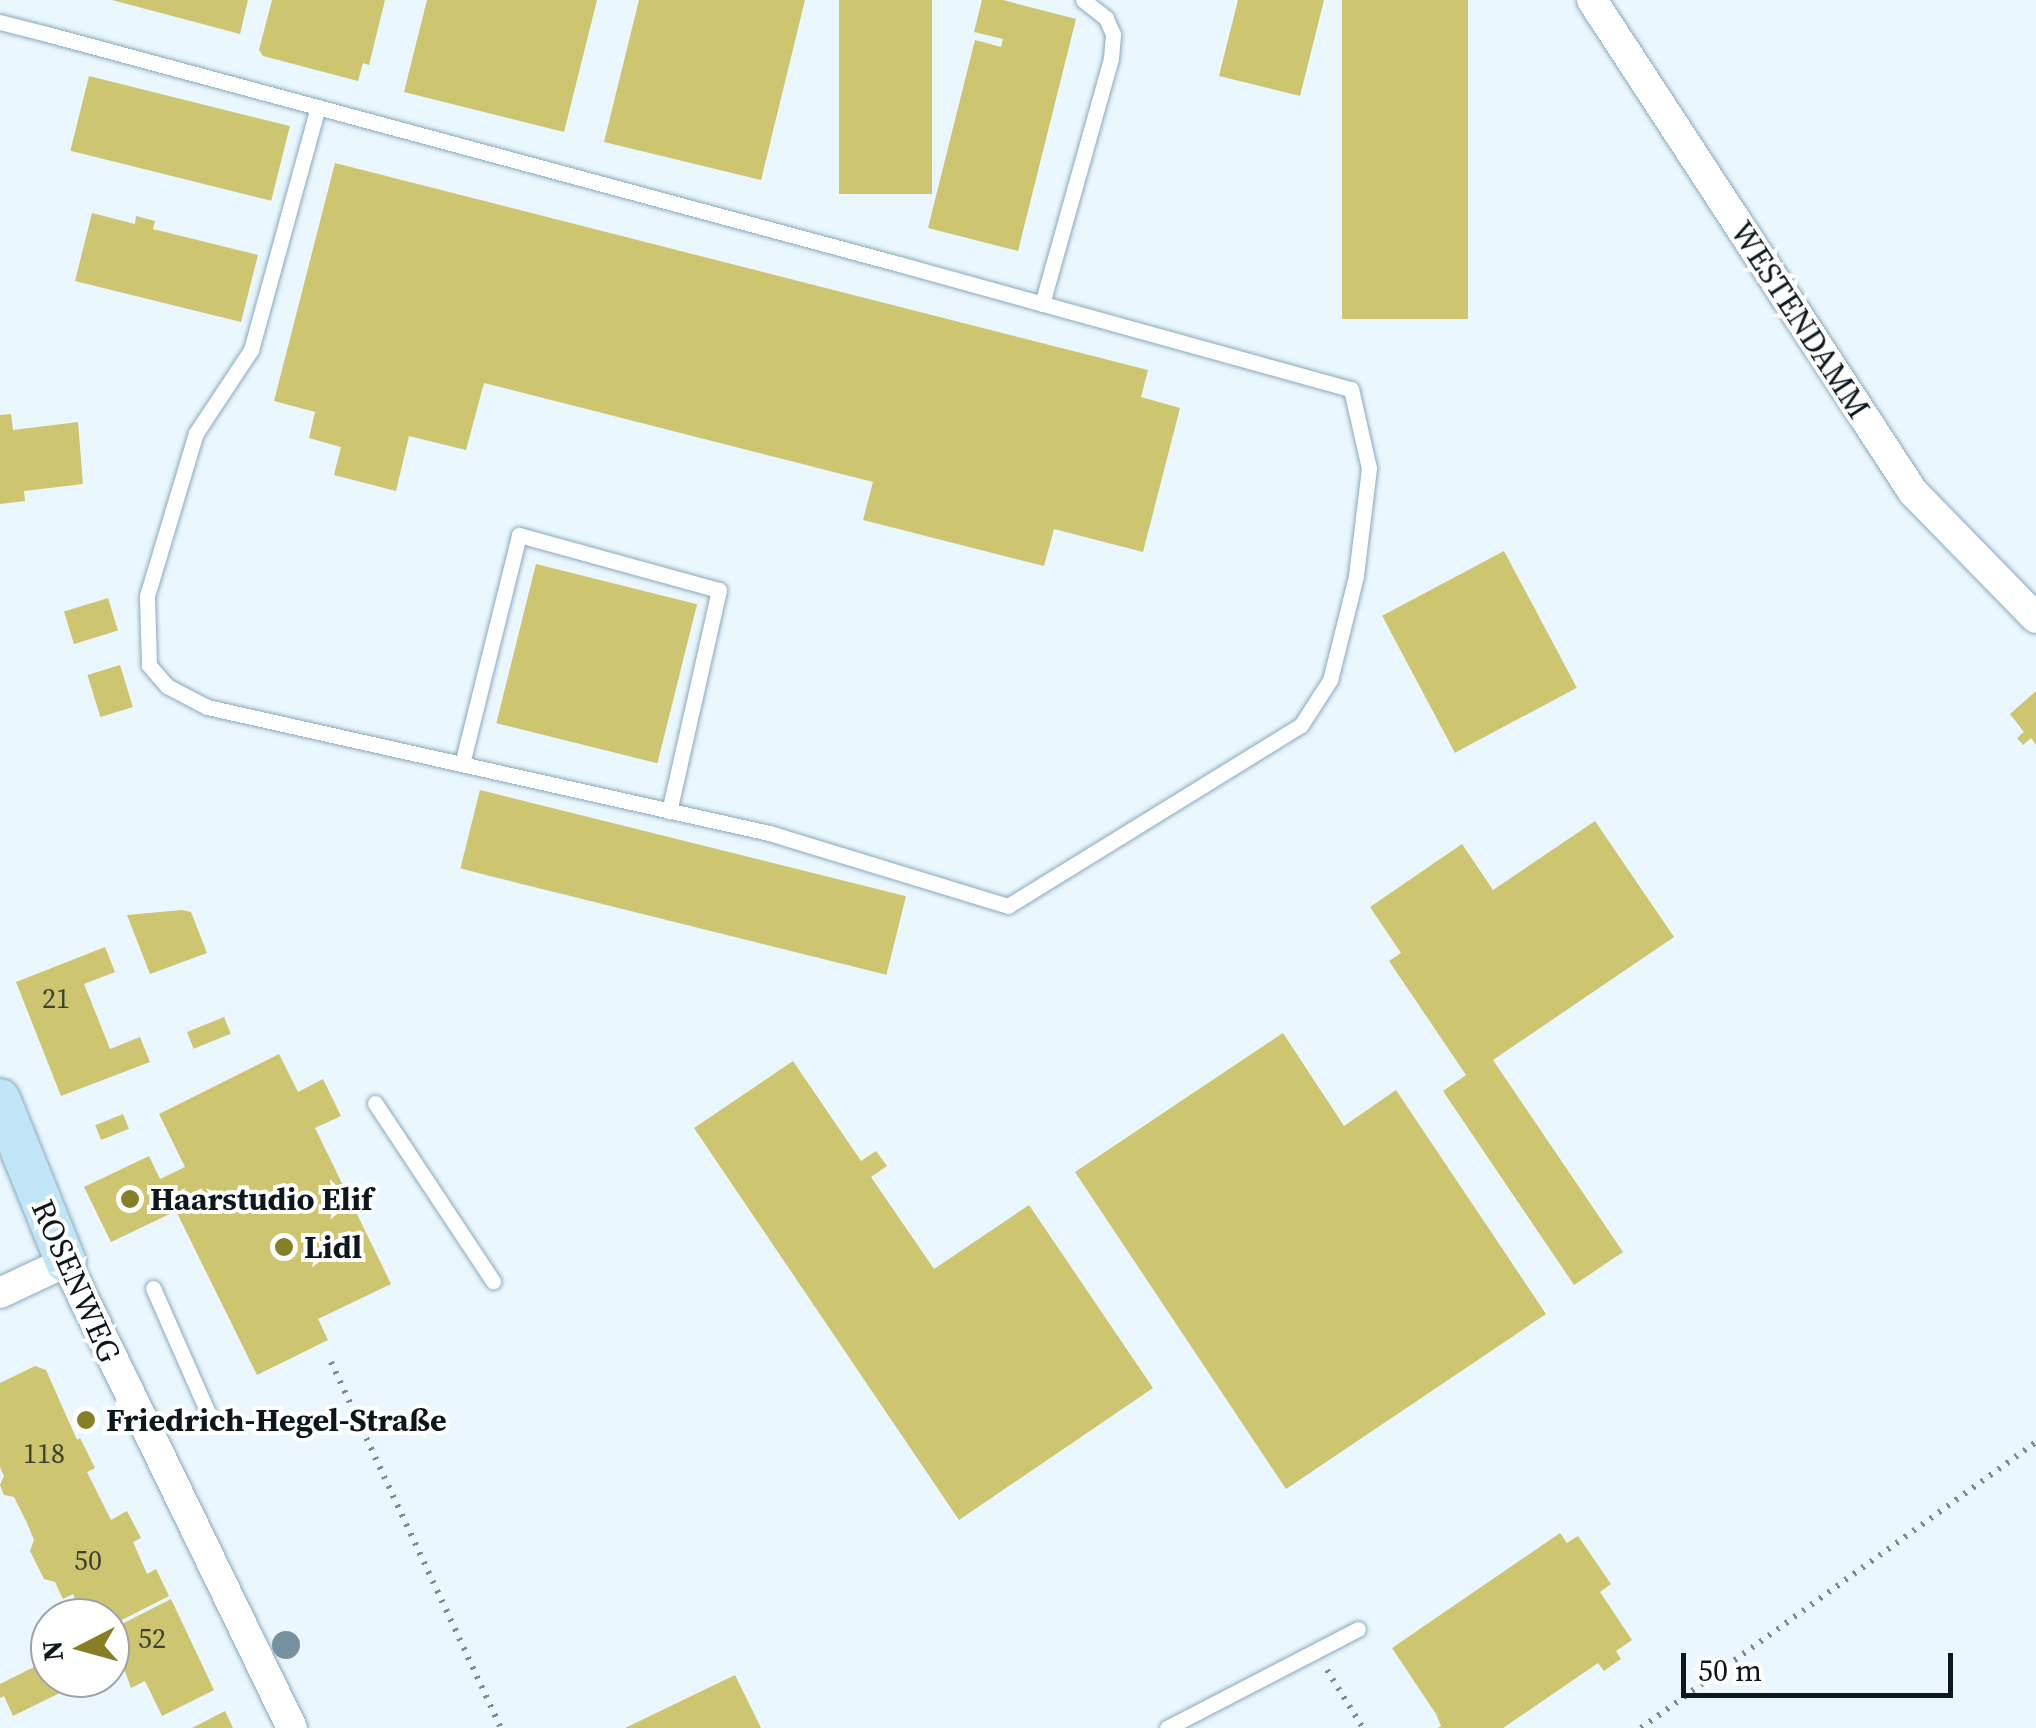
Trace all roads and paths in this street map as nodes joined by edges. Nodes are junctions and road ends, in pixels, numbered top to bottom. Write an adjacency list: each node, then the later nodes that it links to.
1 (1083, 0): 5 (lane)
2 (1592, 0): 6 (street, WESTENDAMM)
3 (0, 22): 4 (lane)
4 (318, 107): 5 (lane); 7 (lane)
5 (1042, 304): 8 (lane)
6 (2036, 618)
7 (462, 764): 8 (lane); 8 (lane)
8 (669, 811)
9 (0, 1099): 11 (street, ROSENWEG)
10 (375, 1103): 12 (lane)
11 (66, 1262): 14 (street); 20 (street, ROSENWEG)
12 (493, 1280)
13 (153, 1288): 16 (lane)
14 (0, 1293)
15 (331, 1362): 21 (path)
16 (212, 1422)
17 (2036, 1442): 24 (path)
18 (1358, 1629): 19 (lane)
19 (1317, 1654): 22 (lane); 23 (path)
20 (292, 1728)
21 (501, 1728)
22 (1167, 1728)
23 (1363, 1728)
24 (1641, 1728)

